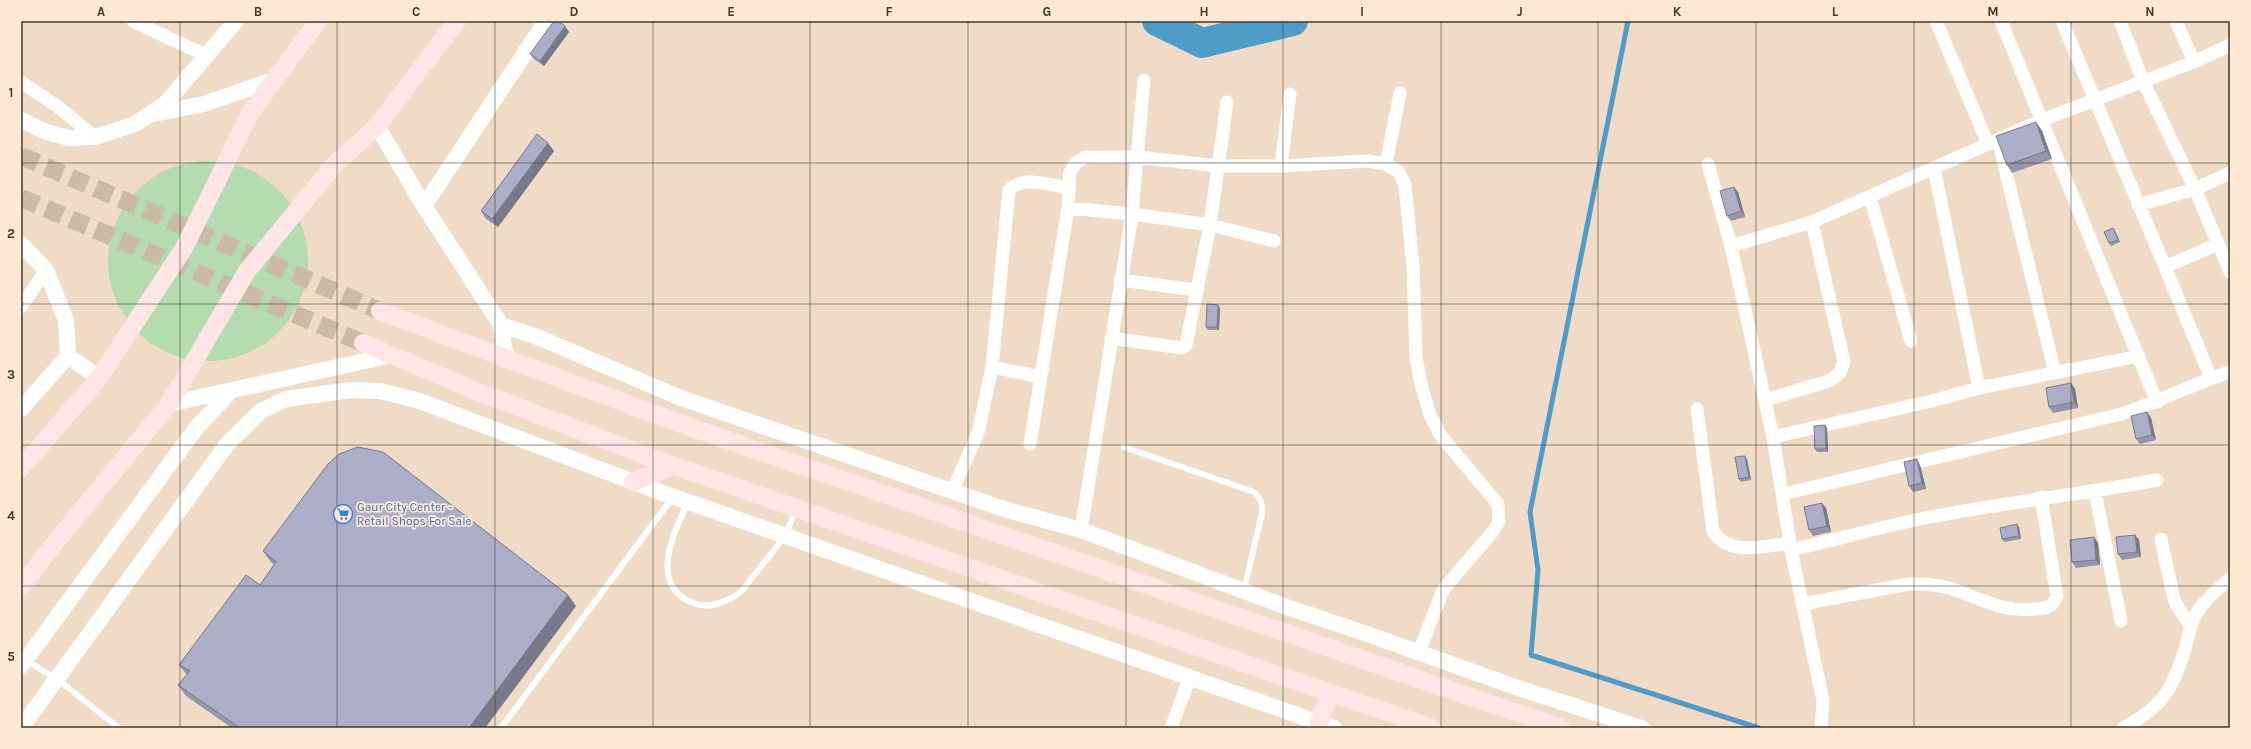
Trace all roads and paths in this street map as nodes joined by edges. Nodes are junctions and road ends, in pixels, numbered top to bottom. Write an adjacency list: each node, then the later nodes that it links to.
1 (133, 21): 12 (street)
2 (236, 21): 12 (street)
3 (318, 21): 14 (main road)
4 (457, 21): 25 (main road)
5 (546, 21): 39 (street)
6 (1936, 21): 27 (street)
7 (2001, 21): 24 (street)
8 (2062, 21): 20 (street)
9 (2120, 21): 16 (street)
10 (2176, 21): 13 (street)
11 (2230, 45): 13 (street)
12 (207, 56): 22 (street)
13 (2194, 62): 16 (street)
14 (276, 79): 22 (street); 67 (main road)
15 (1144, 80): 28 (street)
16 (2143, 81): 20 (street); 36 (street)
17 (21, 82): 26 (street)
18 (1400, 93): 29 (street)
19 (1290, 94): 32 (street)
20 (2094, 100): 24 (street); 38 (street)
21 (1227, 102): 31 (street)
22 (150, 114): 26 (street)
23 (21, 120): 26 (street)
24 (2042, 120): 27 (street); 61 (street)
25 (377, 126): 39 (street); 75 (main road)
26 (94, 137)
27 (1993, 142): 33 (street); 65 (street)
28 (1138, 157): 31 (street); 35 (street); 41 (street)
29 (1386, 164): 32 (street); 101 (street)
30 (1708, 164): 47 (street)
31 (1218, 166): 32 (street); 43 (street)
32 (1281, 166)
33 (1934, 168): 37 (street); 70 (street)
34 (2230, 172): 36 (street)
35 (1069, 188): 40 (street); 63 (street)
36 (2195, 189): 38 (street); 46 (street)
37 (1870, 197): 42 (street); 57 (street)
38 (2138, 205): 48 (street)
39 (424, 206): 55 (street)
40 (1068, 208): 41 (street); 66 (street)
41 (1132, 214): 43 (street); 51 (street)
42 (1812, 222): 47 (street); 73 (street)
43 (1210, 225): 44 (street); 52 (street)
44 (1274, 241)
45 (21, 244): 49 (street)
46 (2218, 244): 48 (street); 50 (street)
47 (1731, 246): 73 (street)
48 (2164, 267): 68 (street)
49 (46, 270): 53 (street); 59 (street)
50 (2230, 272)
51 (1120, 280): 52 (street); 56 (street)
52 (1196, 290): 56 (street)
53 (21, 307)
54 (380, 311): 62 (main road)
55 (501, 325): 62 (street); 85 (street)
56 (1111, 338): 91 (street)
57 (1911, 341)
58 (363, 343): 60 (main road)
59 (68, 356): 67 (street); 76 (street)
60 (392, 356): 69 (street); 81 (main road)
61 (2139, 356): 65 (street); 74 (street)
62 (506, 360): 108 (main road)
63 (992, 368): 66 (street); 85 (street)
64 (2230, 372): 68 (street)
65 (2055, 373): 70 (street)
66 (1040, 377): 79 (street)
67 (99, 378): 82 (main road)
68 (2211, 378): 74 (street)
69 (267, 383): 71 (street); 72 (street)
70 (1979, 388): 78 (street)
71 (231, 391): 75 (street); 102 (street)
72 (286, 399): 84 (street); 104 (street)
73 (1765, 400): 78 (street)
74 (2157, 402): 87 (street)
75 (169, 404): 96 (main road)
76 (21, 409)
77 (1696, 409): 94 (street)
78 (1773, 437): 87 (street)
79 (1030, 444)
80 (1124, 447): 97 (lane)
81 (673, 466): 84 (main road); 90 (main road)
82 (21, 468)
83 (2157, 480): 86 (street)
84 (633, 482): 89 (street)
85 (952, 492): 91 (street)
86 (2095, 492): 88 (street); 99 (street)
87 (1783, 494): 94 (street)
88 (2041, 497): 94 (street); 98 (street)
89 (680, 499): 92 (street); 92 (lane); 111 (lane)
90 (796, 508): 92 (lane); 105 (main road)
91 (1082, 530): 97 (street)
92 (785, 536): 103 (street)
93 (2161, 539): 100 (street)
94 (1790, 547): 98 (street)
95 (2230, 578): 100 (street)
96 (21, 587)
97 (1244, 591): 101 (street)
98 (1802, 604): 106 (street)
99 (2120, 621)
100 (2191, 627): 115 (street)
101 (1419, 652): 114 (street)
102 (23, 663): 104 (lane)
103 (1190, 677): 107 (street); 112 (street)
104 (57, 679): 109 (street); 110 (lane)
105 (1330, 693): 107 (main road); 113 (main road)
106 (1822, 724)
107 (1326, 725)
108 (1554, 726)
109 (21, 728)
110 (119, 728)
111 (501, 728)
112 (1171, 728)
113 (1432, 728)
114 (1642, 728)
115 (2123, 728)

